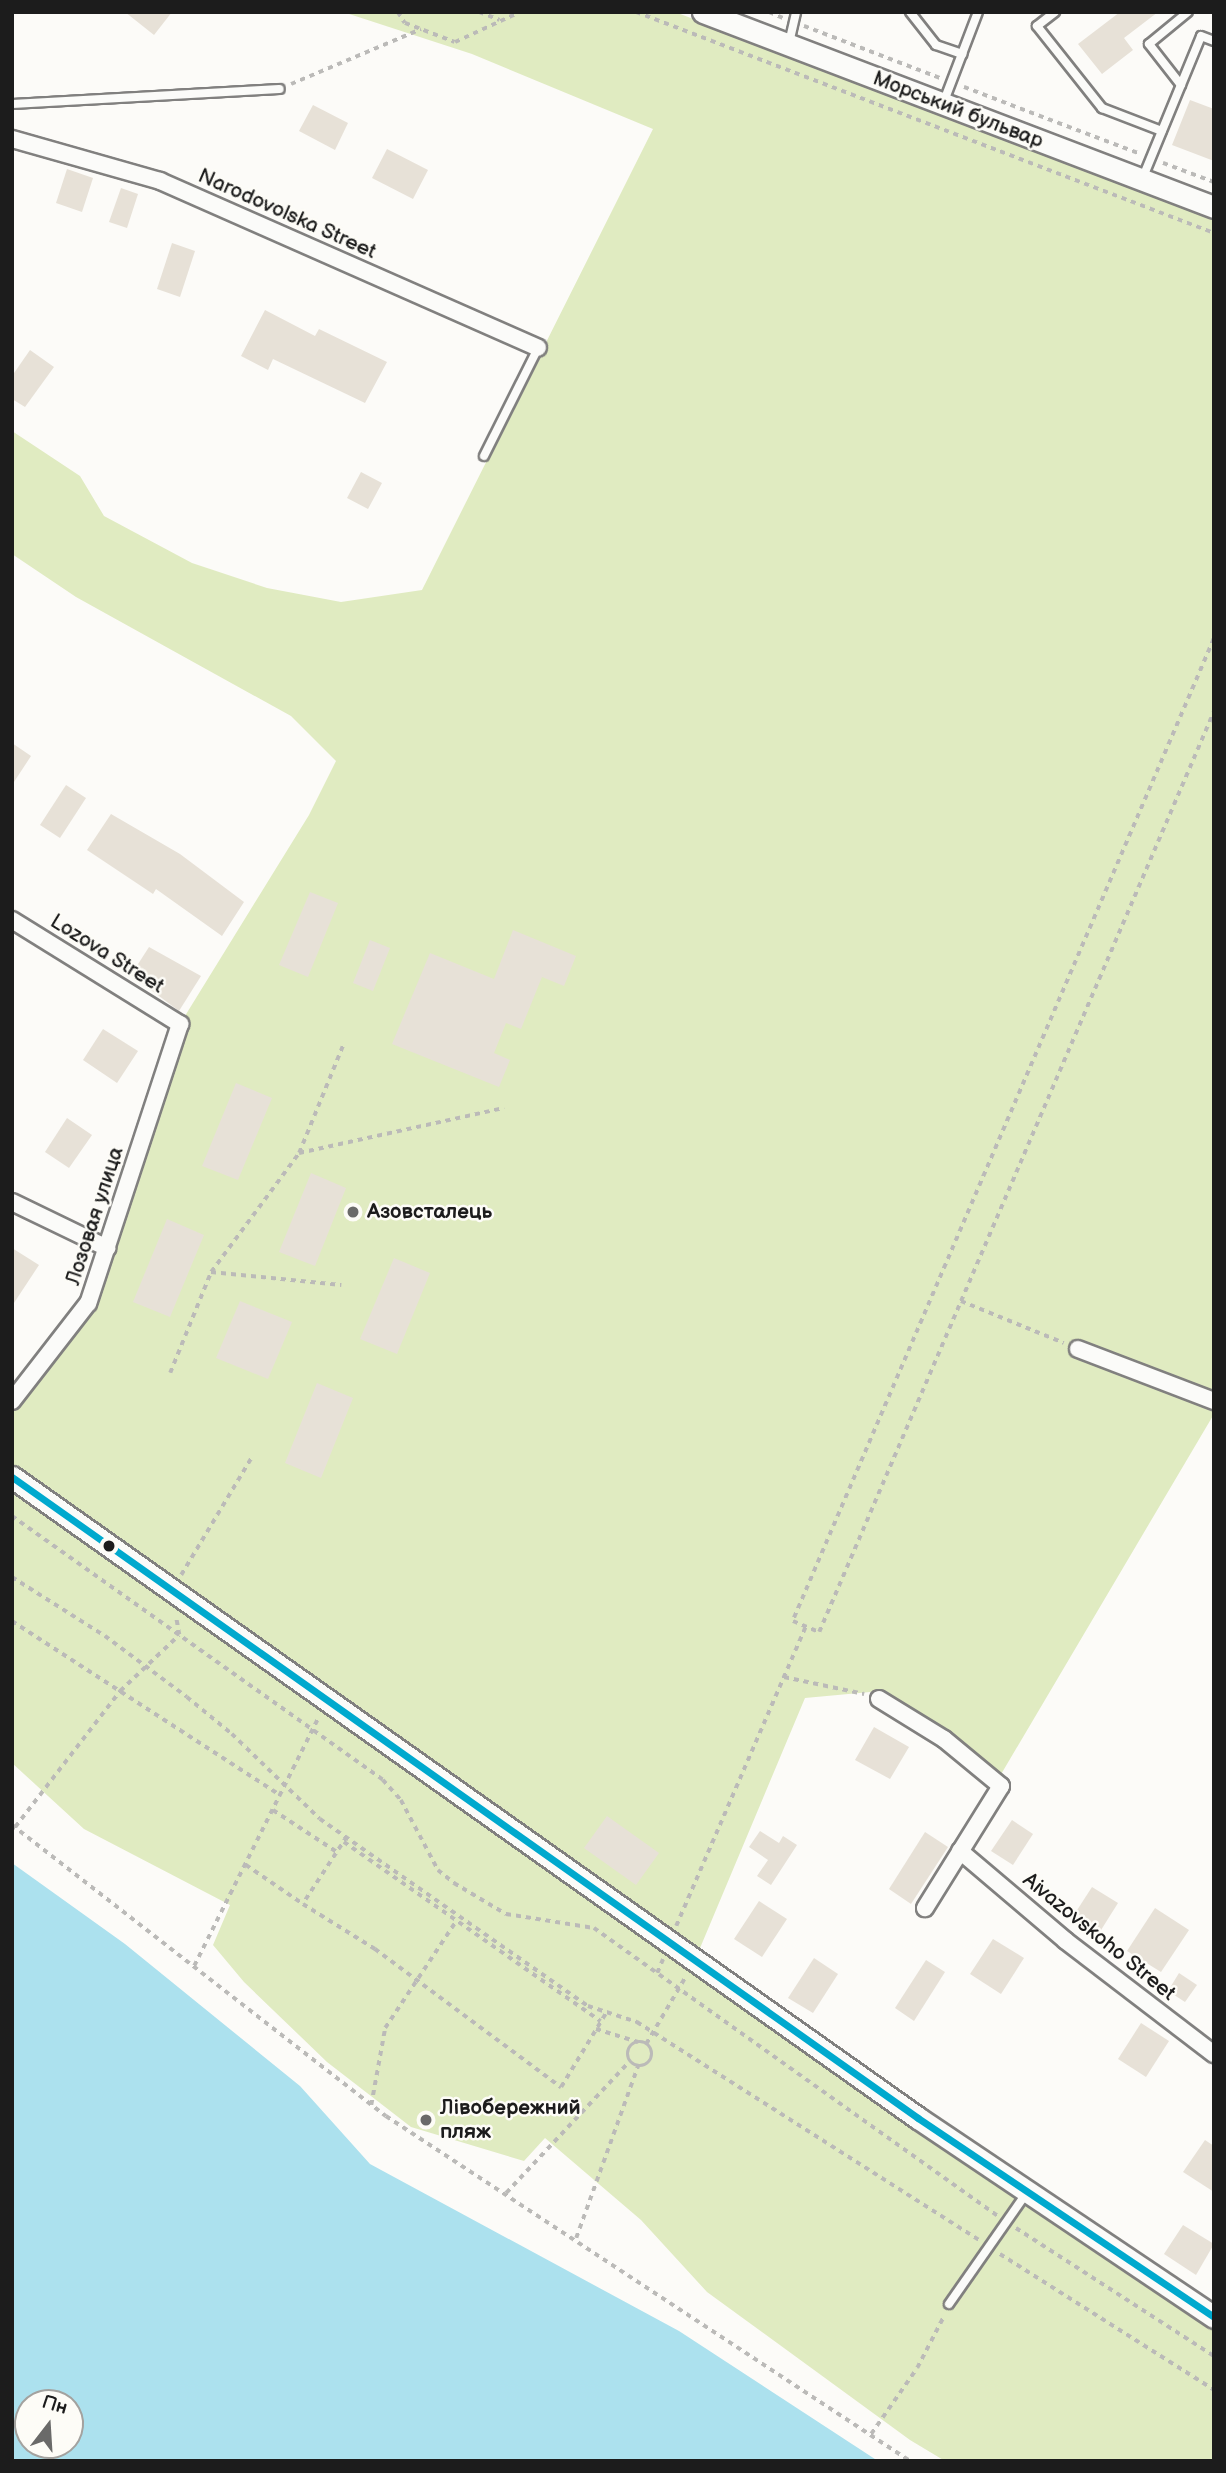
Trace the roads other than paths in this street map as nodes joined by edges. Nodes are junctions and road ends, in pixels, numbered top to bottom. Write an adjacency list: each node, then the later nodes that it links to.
1 (703, 12): 8 (street, Морський бульвар)
2 (796, 12): 8 (lane)
3 (911, 12): 9 (lane)
4 (978, 12): 9 (lane)
5 (1055, 12): 14 (lane)
6 (1188, 12): 10 (lane)
7 (1214, 41): 10 (lane)
8 (789, 45): 13 (street, Морський бульвар)
9 (962, 54): 13 (lane)
10 (1181, 85): 14 (lane)
11 (280, 89): 12 (lane)
12 (12, 104)
13 (943, 104): 16 (street, Морський бульвар)
14 (1162, 131): 16 (lane)
15 (12, 139): 18 (street, Narodovolska Street)
16 (1142, 180): 17 (street, Морський бульвар)
17 (1214, 207)
18 (538, 348): 19 (lane)
19 (484, 456)
20 (12, 920): 21 (street, Lozova Street)
21 (180, 1024): 23 (street, Лозовая улица)
22 (12, 1202): 23 (street)
23 (107, 1248): 25 (street, Лозовая улица)
24 (1078, 1349): 26 (street)
25 (12, 1401)
26 (1214, 1401)
27 (12, 1477): 32 (street)
28 (879, 1699): 29 (street)
29 (960, 1851): 30 (street); 31 (street, Aivazovskoho Street)
30 (925, 1908)
31 (1214, 2054)
32 (1027, 2192): 33 (lane); 34 (street)
33 (949, 2304)
34 (1214, 2317)

